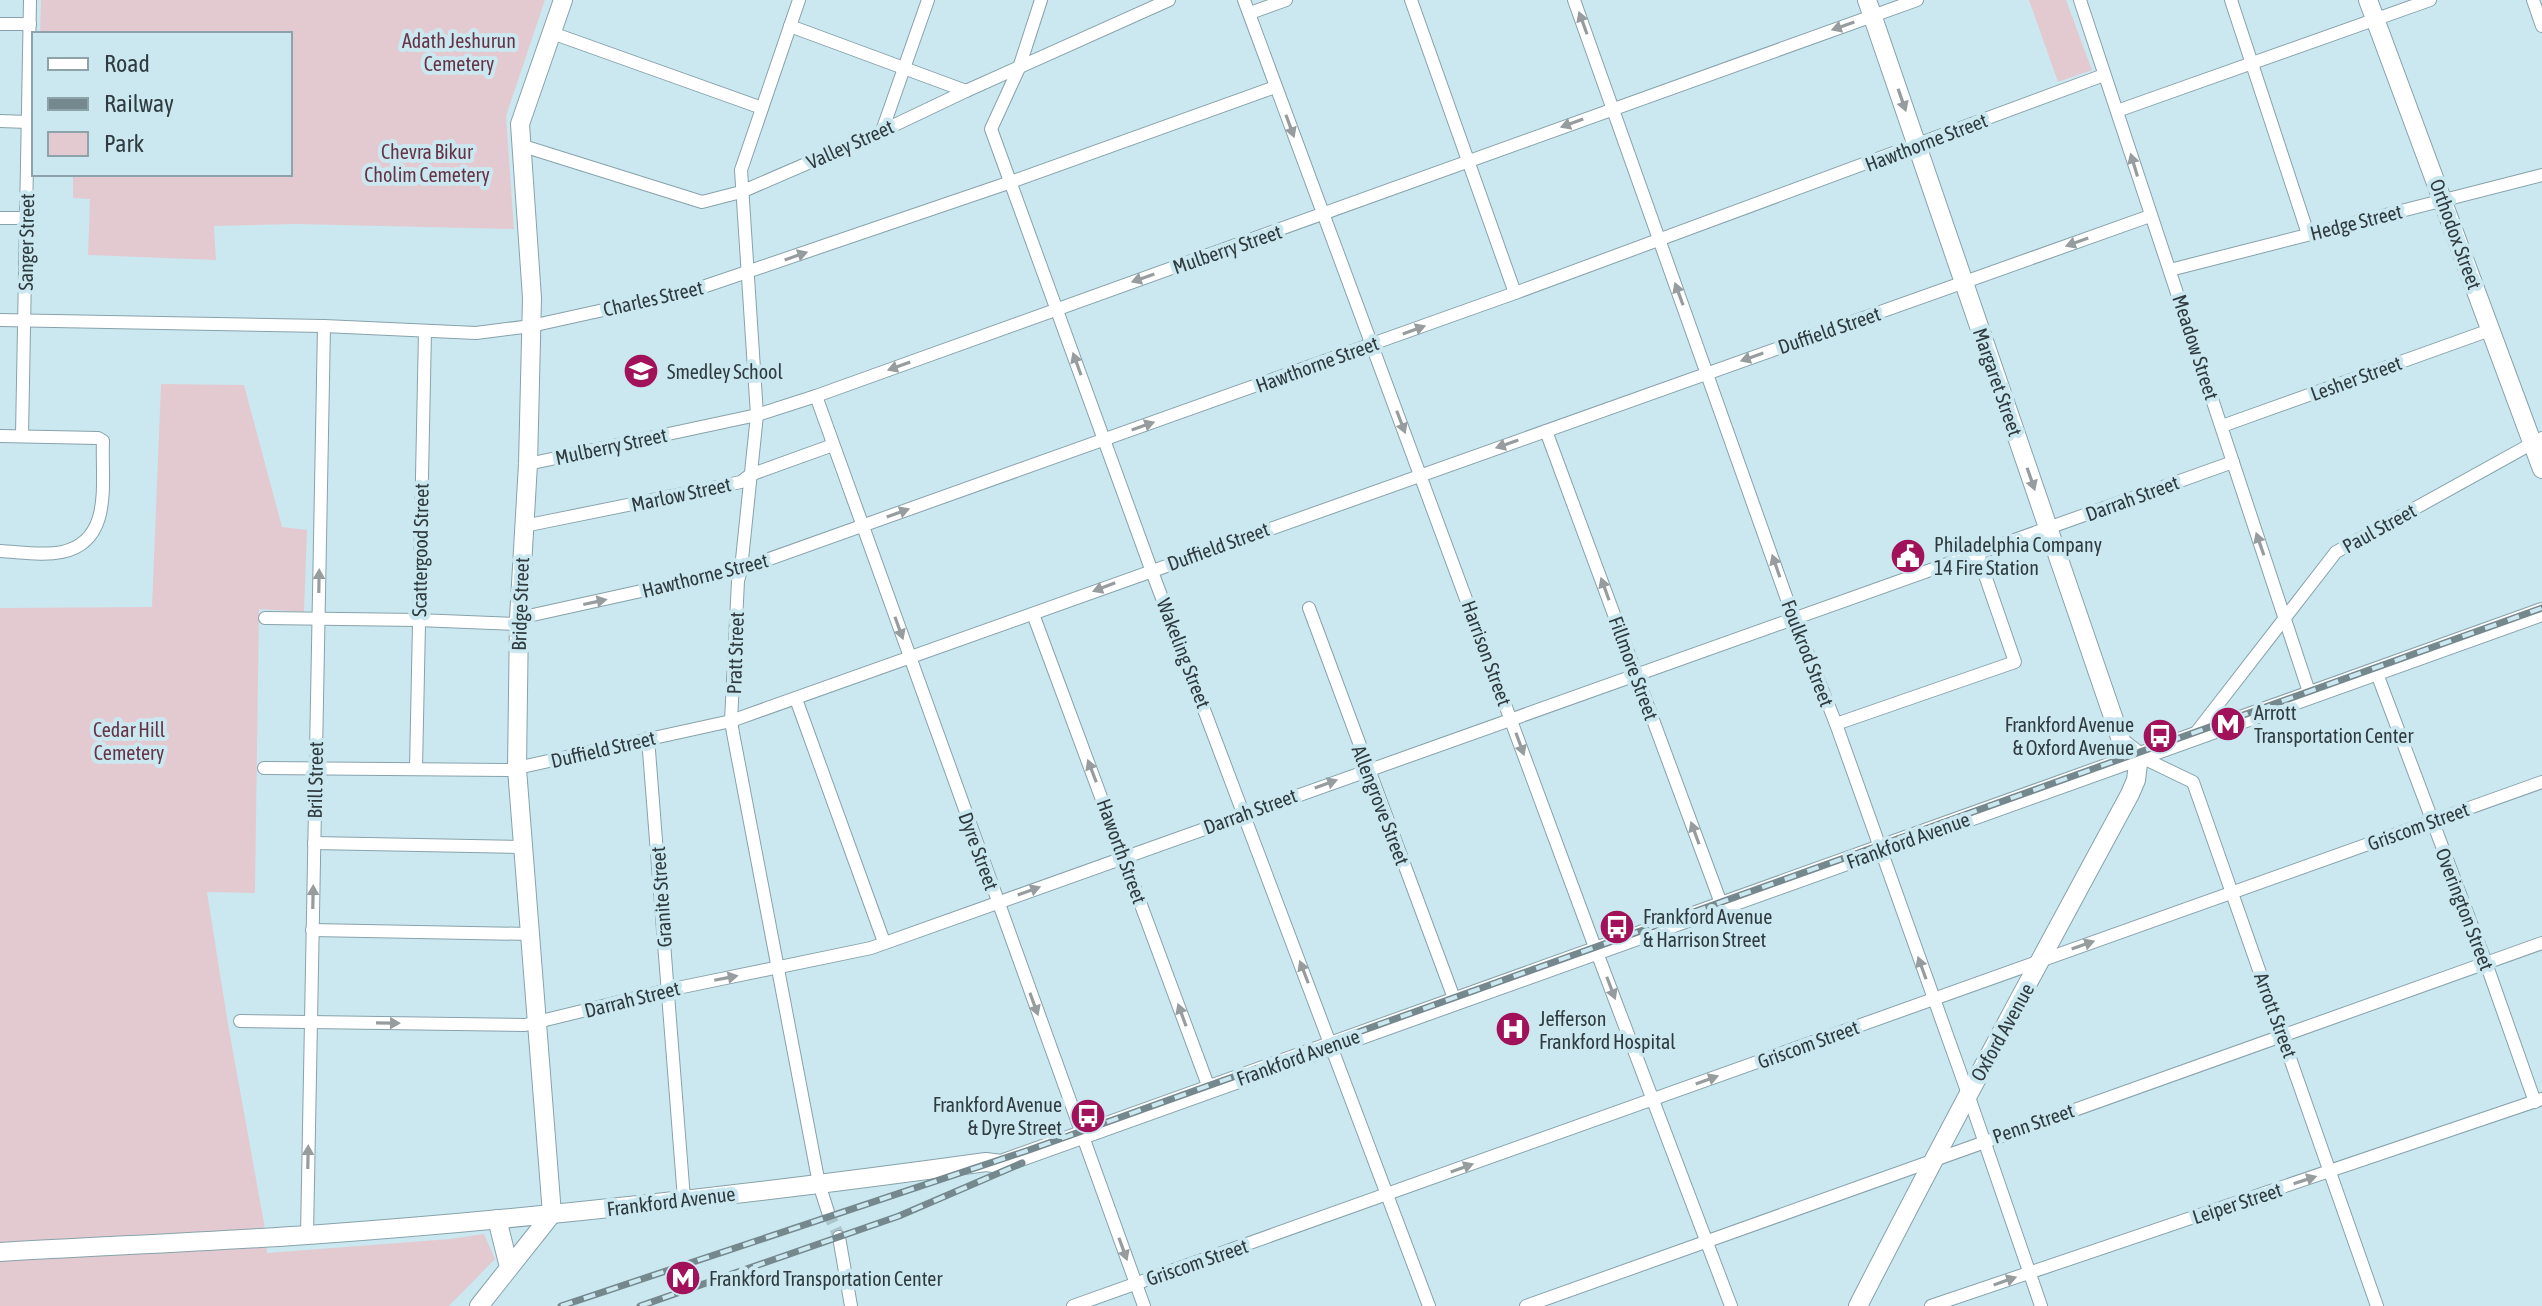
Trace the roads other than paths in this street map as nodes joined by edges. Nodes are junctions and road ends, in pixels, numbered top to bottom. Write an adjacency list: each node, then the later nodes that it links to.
1 (30, 0): 21 (street, Sanger Street)
2 (563, 0): 24 (main road, Bridge Street)
3 (799, 0): 22 (street, Pratt Street)
4 (928, 0): 26 (street)
5 (1041, 0): 27 (street, Wakeling Street)
6 (1169, 0): 27 (street, Valley Street)
7 (1244, 0): 18 (street, Harrison Street)
8 (1286, 0): 18 (street)
9 (1411, 0): 39 (street)
10 (1574, 0): 32 (street, Foulkrod Street, one-way to 10)
11 (1917, 0): 17 (street, Mulberry Street)
12 (2080, 0): 28 (street, Meadow Street)
13 (2231, 0): 25 (street)
14 (2368, 0): 19 (main road, Orthodox Street)
15 (2430, 0): 19 (street)
16 (2533, 0): 23 (street)
17 (1870, 8): 32 (street, Mulberry Street, one-way to 32); 38 (main road, Margaret Street, one-way to 38)
18 (1250, 13): 29 (street, Harrison Street)
19 (2375, 21): 25 (street); 43 (main road, Orthodox Street)
20 (0, 24): 21 (street)
21 (30, 24): 35 (street, Sanger Street)
22 (790, 26): 26 (street); 31 (street, Pratt Street)
23 (2542, 26)
24 (552, 33): 31 (street); 37 (main road, Bridge Street)
25 (2251, 62): 33 (street); 48 (street)
26 (905, 67): 30 (street); 36 (street)
27 (1019, 68): 30 (street, Valley Street); 41 (street, Wakeling Street)
28 (2104, 75): 33 (street, Meadow Street); 38 (street, Hawthorne Street)
29 (1275, 87): 41 (street, Charles Street); 44 (street, Harrison Street, one-way to 44)
30 (966, 91): 36 (street, Valley Street)
31 (762, 108): 42 (street, Pratt Street)
32 (1614, 108): 39 (street, Mulberry Street, one-way to 39); 49 (street, Foulkrod Street)
33 (2117, 111): 45 (street, Meadow Street, one-way to 33)
34 (0, 121): 35 (street)
35 (28, 122): 47 (street, Sanger Street)
36 (882, 131): 42 (street, Valley Street)
37 (520, 145): 42 (street, Valley Street); 58 (main road, Bridge Street)
38 (1918, 145): 49 (street, Hawthorne Street); 52 (main road, Margaret Street)
39 (1468, 160): 44 (street, Mulberry Street); 53 (street)
40 (2542, 175): 43 (street, Hedge Street)
41 (1008, 183): 51 (street, Charles Street, one-way to 41); 54 (street, Wakeling Street)
42 (741, 192): 51 (street, Pratt Street)
43 (2444, 200): 48 (street, Hedge Street); 59 (main road, Orthodox Street)
44 (1322, 215): 54 (street, Mulberry Street, one-way to 54); 61 (street, Harrison Street)
45 (2150, 216): 50 (street, Meadow Street); 52 (street, Duffield Street, one-way to 52)
46 (0, 218): 47 (street)
47 (26, 218): 56 (street, Sanger Street)
48 (2308, 234): 50 (street, Hedge Street)
49 (1659, 240): 53 (street, Hawthorne Street); 62 (street, Foulkrod Street, one-way to 49)
50 (2170, 270): 65 (street, Meadow Street)
51 (746, 273): 58 (street, Charles Street); 64 (street, Pratt Street)
52 (1964, 283): 62 (street, Duffield Street, one-way to 62); 79 (main road, Margaret Street, one-way to 79)
53 (1515, 293): 61 (street, Hawthorne Street, one-way to 53)
54 (1056, 309): 63 (street, Mulberry Street, one-way to 63); 69 (street, Wakeling Street, one-way to 54)
55 (0, 320): 56 (street, Charles Street)
56 (25, 321): 57 (street, Charles Street); 68 (street, Sanger Street)
57 (324, 326): 60 (street, Charles Street); 88 (street, Brill Street, one-way to 57)
58 (531, 326): 60 (street, Charles Street); 73 (main road, Bridge Street)
59 (2490, 330): 65 (street, Lesher Street); 70 (main road, Orthodox Street)
60 (425, 331): 91 (street, Scattergood Street)
61 (1372, 345): 69 (street, Hawthorne Street, one-way to 61); 75 (street, Harrison Street, one-way to 75)
62 (1708, 373): 66 (street, Duffield Street); 90 (street, Foulkrod Street, one-way to 62)
63 (816, 396): 64 (street, Mulberry Street); 71 (street, Dyre Street)
64 (757, 415): 73 (street, Mulberry Street); 76 (street, Pratt Street)
65 (2222, 426): 72 (street, Meadow Street)
66 (1546, 431): 75 (street, Duffield Street, one-way to 75); 95 (street, Fillmore Street, one-way to 66)
67 (0, 436): 68 (street)
68 (22, 436): 80 (street)
69 (1105, 440): 78 (street, Hawthorne Street, one-way to 69); 83 (street, Wakeling Street)
70 (2537, 441): 74 (main road, Orthodox Street); 89 (street, Paul Street)
71 (833, 445): 76 (street, Marlow Street); 78 (street, Dyre Street)
72 (2233, 462): 79 (street, Darrah Street); 89 (street, Meadow Street, one-way to 72)
73 (528, 464): 77 (main road, Bridge Street)
74 (2542, 469)
75 (1421, 473): 83 (street, Duffield Street); 98 (street, Harrison Street)
76 (750, 475): 77 (street, Marlow Street); 82 (street, Pratt Street)
77 (524, 526): 92 (main road, Bridge Street)
78 (863, 526): 82 (street, Hawthorne Street); 93 (street, Dyre Street, one-way to 93)
79 (2049, 529): 81 (street, Darrah Street); 103 (main road, Margaret Street)
80 (0, 551)
81 (1978, 555): 90 (street, Darrah Street); 100 (street)
82 (741, 569): 92 (street, Hawthorne Street, one-way to 82); 99 (street, Pratt Street)
83 (1151, 569): 86 (street, Duffield Street, one-way to 86); 110 (street, Wakeling Street)
84 (1309, 608): 108 (street, Allengrove Street)
85 (2542, 612): 94 (main road, Frankford Avenue)
86 (1033, 614): 93 (street, Duffield Street); 115 (street, Haworth Street, one-way to 86)
87 (265, 618): 88 (street, Hawthorne Street)
88 (318, 618): 91 (street, Hawthorne Street); 104 (street, Brill Street)
89 (2285, 618): 96 (street, Meadow Street); 101 (street, Paul Street)
90 (1794, 619): 95 (street, Darrah Street); 100 (street, Foulkrod Street)
91 (418, 620): 92 (street, Hawthorne Street); 106 (street, Scattergood Street)
92 (519, 621): 107 (main road, Bridge Street)
93 (910, 658): 97 (street, Duffield Street); 117 (street, Dyre Street)
94 (2376, 671): 96 (main road, Frankford Avenue); 111 (street, Overington Street)
95 (1637, 675): 98 (street, Darrah Street); 118 (street, Fillmore Street, one-way to 95)
96 (2310, 695): 101 (main road, Frankford Avenue)
97 (796, 699): 99 (street, Duffield Street); 121 (street)
98 (1511, 720): 108 (street, Darrah Street); 123 (street, Harrison Street, one-way to 123)
99 (731, 721): 102 (street, Duffield Street); 126 (street, Pratt Street)
100 (1836, 724): 114 (street, Foulkrod Street)
101 (2193, 737): 103 (main road, Frankford Avenue)
102 (648, 738): 107 (street, Duffield Street); 127 (street, Granite Street)
103 (2139, 756): 114 (main road, Frankford Avenue); 116 (street, Arrott Street); 124 (main road, Oxford Avenue)
104 (315, 767): 105 (street, Duffield Street); 106 (street, Duffield Street); 112 (street, Brill Street)
105 (264, 768)
106 (416, 769): 107 (street, Duffield Street)
107 (517, 769): 113 (main road, Bridge Street)
108 (1367, 769): 110 (street, Darrah Street, one-way to 108); 129 (street, Allengrove Street)
109 (2542, 782): 111 (street, Griscom Street)
110 (1245, 813): 115 (street, Darrah Street); 134 (street, Wakeling Street, one-way to 110)
111 (2432, 821): 116 (street, Griscom Street); 125 (street, Overington Street)
112 (314, 843): 113 (street); 119 (street, Brill Street, one-way to 112)
113 (523, 847): 120 (main road, Bridge Street)
114 (1879, 850): 118 (main road, Frankford Avenue); 128 (street, Foulkrod Street, one-way to 114)
115 (1124, 857): 117 (street, Darrah Street, one-way to 115); 135 (street, Haworth Street, one-way to 115)
116 (2232, 893): 124 (street, Griscom Street, one-way to 116); 133 (street, Arrott Street)
117 (997, 902): 121 (street, Darrah Street); 139 (street, Dyre Street, one-way to 139)
118 (1722, 906): 123 (main road, Frankford Avenue)
119 (312, 930): 120 (street); 131 (street, Brill Street)
120 (530, 934): 132 (main road, Bridge Street)
121 (884, 942): 126 (street, Darrah Street)
122 (2542, 943): 125 (street, Penn Street)
123 (1596, 950): 129 (main road, Frankford Avenue); 137 (street, Harrison Street, one-way to 137)
124 (2042, 960): 128 (street, Griscom Street); 136 (main road, Oxford Avenue)
125 (2486, 963): 133 (street, Penn Street); 138 (street, Overington Street)
126 (778, 967): 127 (street, Darrah Street, one-way to 126); 143 (street, Pratt Street)
127 (668, 990): 132 (street, Darrah Street); 145 (street, Granite Street)
128 (1933, 999): 136 (street, Foulkrod Street); 137 (street, Griscom Street, one-way to 128)
129 (1455, 1001): 134 (main road, Frankford Avenue)
130 (240, 1021): 131 (street, Darrah Street)
131 (310, 1022): 132 (street, Darrah Street, one-way to 132); 149 (street, Brill Street, one-way to 131)
132 (536, 1023): 147 (main road, Bridge Street)
133 (2283, 1036): 140 (street, Penn Street); 142 (street, Arrott Street)
134 (1331, 1045): 135 (main road, Frankford Avenue); 144 (street, Wakeling Street)
135 (1209, 1088): 139 (main road, Frankford Avenue)
136 (1968, 1094): 140 (street, Foulkrod Street); 141 (main road, Oxford Avenue)
137 (1654, 1099): 144 (street, Griscom Street, one-way to 137); 151 (street, Harrison Street)
138 (2538, 1100): 142 (street, Leiper Street)
139 (1081, 1134): 143 (main road, Frankford Avenue); 155 (street, Dyre Street, one-way to 155)
140 (1984, 1140): 141 (street, Penn Street); 154 (street, Foulkrod Street)
141 (1931, 1162): 151 (street, Penn Street); 163 (main road, Oxford Avenue)
142 (2332, 1172): 154 (street, Leiper Street, one-way to 142); 166 (street, Arrott Street)
143 (819, 1184): 145 (main road, Frankford Avenue); 146 (street, Pratt Street)
144 (1389, 1194): 155 (street, Griscom Street); 160 (street, Wakeling Street)
145 (684, 1199): 147 (main road, Frankford Avenue)
146 (828, 1212)
147 (552, 1214): 148 (main road, Frankford Avenue); 153 (main road)
148 (497, 1219): 149 (main road, Frankford Avenue); 153 (main road)
149 (307, 1235): 152 (main road, Frankford Avenue)
150 (839, 1237): 157 (street)
151 (1707, 1242): 161 (street, Penn Street); 162 (street, Harrison Street)
152 (0, 1252)
153 (509, 1267): 156 (main road)
154 (2030, 1273): 164 (street, Leiper Street, one-way to 154); 165 (street, Foulkrod Street)
155 (1136, 1284): 158 (street, Griscom Street); 159 (street, Dyre Street)
156 (479, 1306)
157 (851, 1306)
158 (1073, 1306)
159 (1144, 1306)
160 (1429, 1306)
161 (1526, 1306)
162 (1731, 1306)
163 (1858, 1306)
164 (1931, 1306)
165 (2041, 1306)
166 (2377, 1306)

